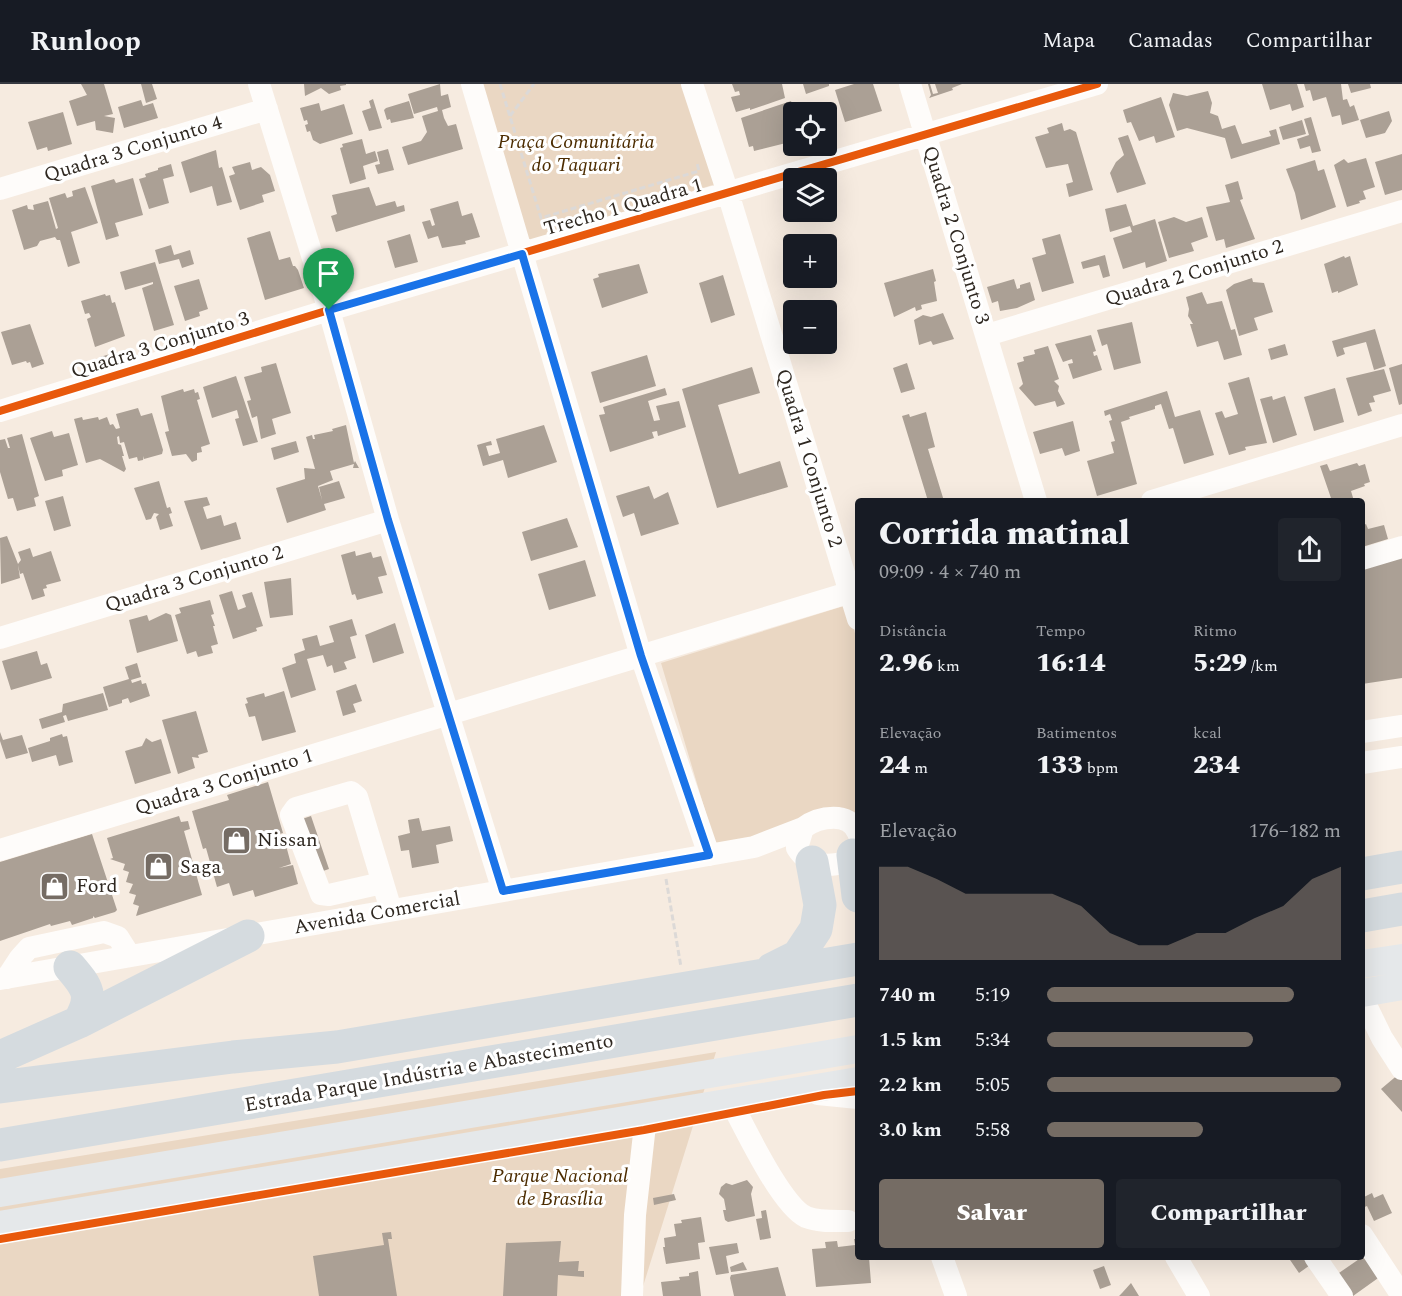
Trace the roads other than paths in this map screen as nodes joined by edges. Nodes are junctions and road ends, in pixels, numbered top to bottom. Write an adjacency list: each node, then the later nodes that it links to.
1 (259, 84): 6 (street)
2 (472, 84): 11 (street)
3 (692, 84): 9 (street, Quadra 1 Conjunto 2)
4 (910, 84): 7 (street)
5 (1097, 84): 7 (street, Quadra 2 Conjunto 3)
6 (267, 109): 8 (street, Quadra 3 Conjunto 4); 12 (street)
7 (926, 134): 9 (street, Trecho 1 Quadra 1); 13 (street, Quadra 2 Conjunto 3)
8 (0, 189)
9 (728, 193): 11 (street, Trecho 1 Quadra 1); 21 (street, Quadra 1 Conjunto 2)
10 (1402, 211): 13 (street, Quadra 2 Conjunto 2)
11 (522, 254): 12 (street, Trecho 1 Quadra 1); 23 (street)
12 (329, 310): 14 (street, Quadra 3 Conjunto 3); 18 (street)
13 (987, 335): 16 (street, Quadra 2 Conjunto 3)
14 (0, 411)
15 (1402, 425): 17 (street)
16 (1035, 498)
17 (1162, 498)
18 (388, 520): 22 (street, Quadra 3 Conjunto 2); 24 (street)
19 (1402, 547): 20 (street)
20 (1365, 558)
21 (854, 591): 23 (street, Quadra 3 Conjunto 1)
22 (0, 638)
23 (641, 656): 24 (street, Quadra 3 Conjunto 1); 33 (street)
24 (448, 714): 32 (street, Quadra 3 Conjunto 1); 38 (street)
25 (1402, 726): 26 (street)
26 (1365, 732)
27 (1402, 757): 28 (street)
28 (1365, 763)
29 (802, 828): 30 (street); 31 (street, Avenida Comercial); 34 (street)
30 (855, 834): 34 (street)
31 (754, 847): 33 (street, Avenida Comercial); 34 (street, Avenida Comercial)
32 (0, 850)
33 (709, 855): 38 (street, Avenida Comercial)
34 (808, 860): 48 (highway)
35 (1402, 867): 36 (highway)
36 (1365, 873)
37 (382, 883): 37 (street); 40 (street)
38 (503, 891): 40 (street, Avenida Comercial)
39 (1402, 909): 41 (highway)
40 (391, 910): 42 (street, Avenida Comercial)
41 (1365, 915)
42 (248, 936): 43 (street, Avenida Comercial); 54 (highway)
43 (130, 956): 47 (street, Avenida Comercial); 49 (street)
44 (1402, 958): 46 (main road)
45 (855, 960): 48 (highway, Estrada Parque Indústria e Abastecimento)
46 (1365, 964)
47 (70, 967): 49 (street, Avenida Comercial); 54 (highway)
48 (760, 976): 57 (highway, Estrada Parque Indústria e Abastecimento)
49 (4, 978)
50 (1402, 986): 51 (main road)
51 (1365, 994)
52 (855, 1001): 64 (highway, Estrada Parque Indústria e Abastecimento)
53 (1365, 1001): 58 (street)
54 (79, 1022): 56 (highway)
55 (855, 1050): 67 (main road)
56 (0, 1057)
57 (233, 1057): 60 (highway, Estrada Parque Indústria e Abastecimento); 64 (highway)
58 (1402, 1069)
59 (855, 1081): 61 (main road)
60 (0, 1087)
61 (793, 1091): 62 (street); 63 (main road)
62 (855, 1098)
63 (731, 1102): 65 (main road); 68 (street)
64 (237, 1106): 66 (highway, Estrada Parque Indústria e Abastecimento)
65 (646, 1116): 69 (main road); 74 (street)
66 (0, 1146)
67 (0, 1193)
68 (848, 1221)
69 (0, 1225)
70 (1365, 1240): 78 (street)
71 (943, 1260): 75 (street)
72 (1178, 1260): 76 (street)
73 (1317, 1260): 77 (street)
74 (632, 1296)
75 (956, 1296)
76 (1199, 1296)
77 (1342, 1296)
78 (1402, 1296)

